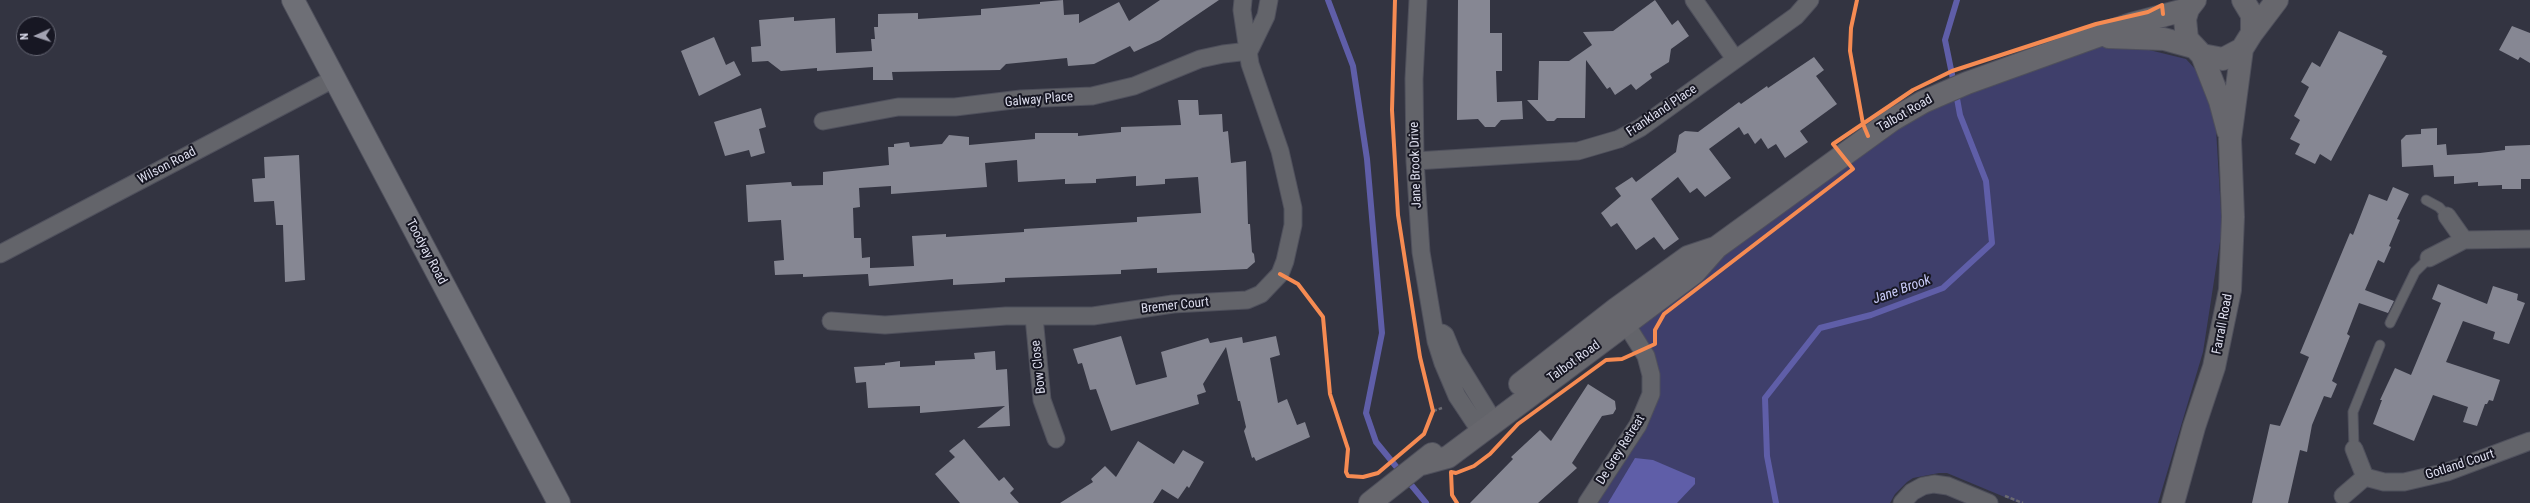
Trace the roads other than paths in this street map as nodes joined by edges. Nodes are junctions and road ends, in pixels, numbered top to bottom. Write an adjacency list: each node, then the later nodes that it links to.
1 (293, 0): 15 (main road, Toodyay Road)
2 (1243, 0): 12 (street, Bremer Court)
3 (1269, 0): 12 (street)
4 (1418, 0): 18 (street, Jane Brook Drive)
5 (1694, 0): 14 (street)
6 (1810, 0): 14 (street, Frankland Place)
7 (2243, 0): 11 (main road, Farrall Road)
8 (2277, 0): 11 (main road)
9 (2191, 4): 10 (main road, Talbot Road); 13 (main road, Farrall Road)
10 (2096, 37): 13 (main road, Talbot Road); 25 (main road, Talbot Road)
11 (2247, 41): 13 (main road, Talbot Road); 17 (main road, Farrall Road)
12 (1249, 51): 16 (street, Galway Place); 26 (street, Bremer Court)
13 (2198, 51): 17 (main road, Farrall Road)
14 (1735, 59): 18 (street, Frankland Place)
15 (335, 78): 23 (street, Wilson Road); 37 (main road, Toodyay Road)
16 (823, 121)
17 (2230, 140): 41 (main road, Farrall Road)
18 (1415, 161): 30 (street, Jane Brook Drive)
19 (2426, 200): 20 (lane)
20 (2447, 216): 22 (street)
21 (2530, 239): 22 (street)
22 (2464, 240): 24 (street)
23 (0, 254)
24 (2429, 258): 28 (lane)
25 (1621, 316): 30 (main road, Talbot Road); 38 (street, De Grey Retreat)
26 (1034, 317): 27 (street, Bremer Court); 31 (street, Bow Close)
27 (831, 321)
28 (2390, 323)
29 (2380, 345): 33 (lane)
30 (1483, 421): 36 (main road, Talbot Road)
31 (1056, 440)
32 (2530, 441): 34 (street, Gotland Court)
33 (2354, 449): 34 (street)
34 (2365, 477): 35 (street)
35 (2340, 499)
36 (1373, 500)
37 (559, 503)
38 (1587, 503)
39 (1902, 503): 40 (street)
40 (1989, 503)
41 (2173, 503)

